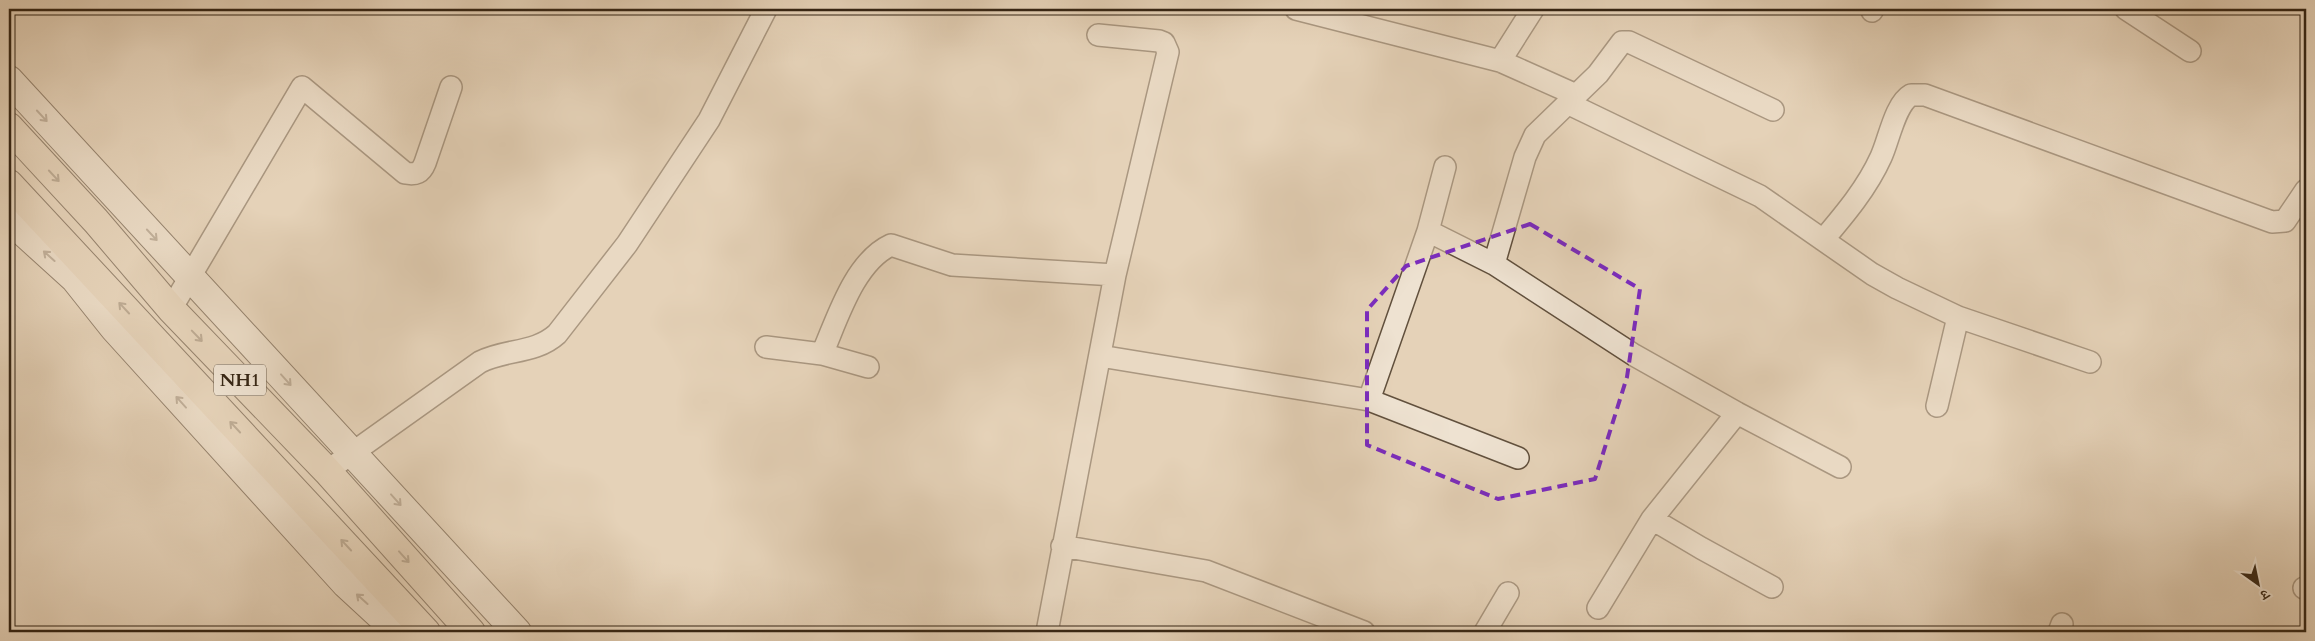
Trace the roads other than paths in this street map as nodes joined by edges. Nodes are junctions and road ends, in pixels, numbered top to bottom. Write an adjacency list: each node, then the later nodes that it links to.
1 (766, 9): 31 (street)
2 (1296, 9): 7 (street)
3 (1533, 9): 7 (street)
4 (2127, 9): 6 (street)
5 (1098, 35): 19 (street)
6 (2190, 52)
7 (1500, 61): 10 (street)
8 (9, 80): 20 (street, one-way to 20)
9 (451, 87): 20 (street)
10 (1570, 98): 11 (street); 17 (street); 18 (street)
11 (1773, 110)
12 (9, 127): 21 (highway, NH1, one-way to 21)
13 (1445, 167): 16 (street)
14 (2306, 190): 17 (street)
15 (13, 205): 40 (street, one-way to 15); 41 (highway, NH1, one-way to 15)
16 (1428, 231): 18 (street); 28 (street)
17 (1824, 240): 22 (street)
18 (1494, 264): 30 (street)
19 (1115, 275): 24 (street); 25 (street)
20 (191, 277): 21 (street); 31 (street, one-way to 31)
21 (171, 309): 34 (highway, NH1, one-way to 34)
22 (1958, 317): 26 (street); 29 (street)
23 (766, 347): 24 (street)
24 (822, 354): 27 (street)
25 (1100, 356): 28 (street); 36 (street)
26 (2090, 362)
27 (868, 367)
28 (1369, 400): 32 (street)
29 (1937, 406)
30 (1737, 413): 33 (street); 35 (street)
31 (353, 454): 34 (street); 43 (street, one-way to 43)
32 (1518, 458)
33 (1840, 467)
34 (327, 471): 42 (highway, NH1, one-way to 42)
35 (1652, 519): 37 (street); 39 (street)
36 (1062, 546): 44 (street); 45 (street)
37 (1772, 587)
38 (1508, 594): 46 (street)
39 (1598, 608)
40 (398, 632)
41 (426, 632)
42 (471, 632)
43 (516, 632)
44 (1047, 632)
45 (1364, 632)
46 (1486, 632)

